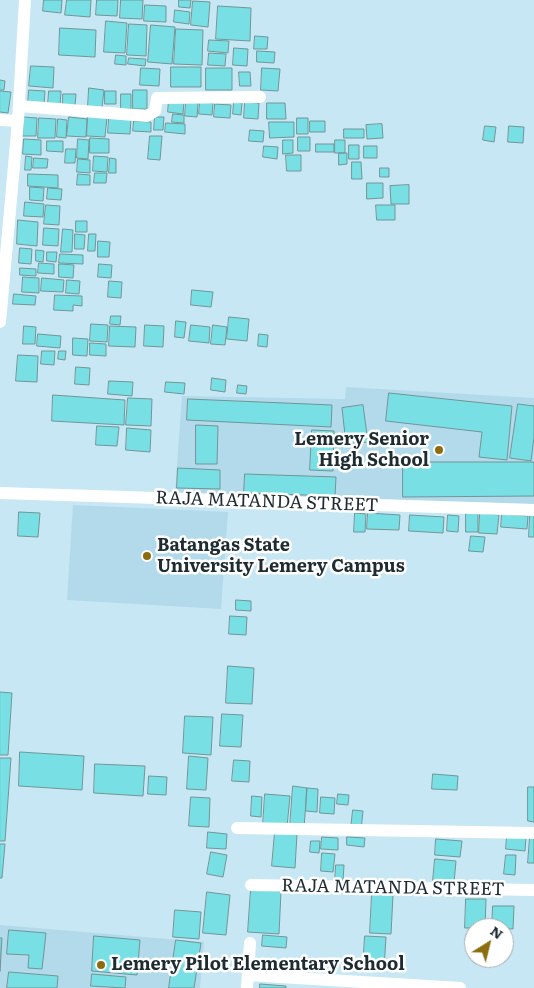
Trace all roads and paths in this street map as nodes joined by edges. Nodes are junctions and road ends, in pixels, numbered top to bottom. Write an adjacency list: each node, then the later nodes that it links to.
1 (25, 0): 3 (street)
2 (260, 98): 3 (street)
3 (19, 106): 5 (street)
4 (0, 120): 5 (street)
5 (18, 121): 6 (street)
6 (1, 308): 7 (street)
7 (0, 322)
8 (0, 493): 9 (street, RAJA MATANDA STREET)
9 (534, 510)
10 (237, 828): 11 (street)
11 (534, 833)
12 (251, 886): 13 (street, RAJA MATANDA STREET)
13 (534, 890)
14 (250, 943): 15 (street)
15 (248, 974): 16 (street); 17 (street)
16 (247, 988)
17 (460, 988)

